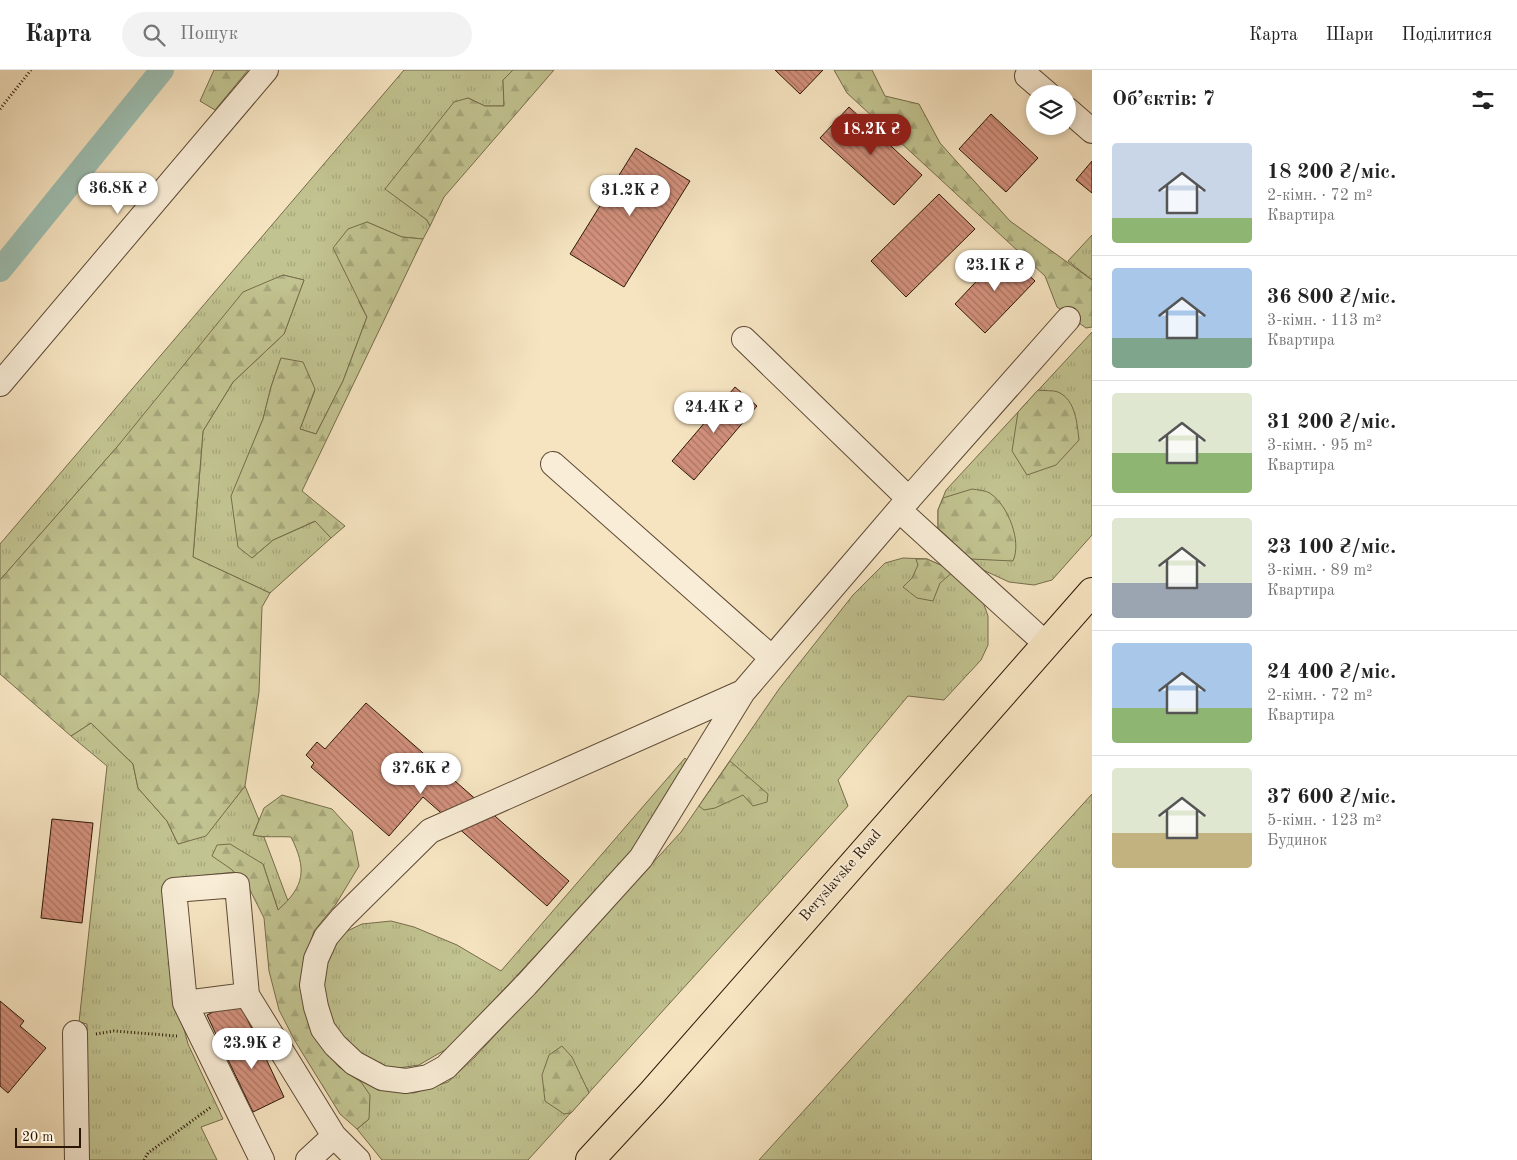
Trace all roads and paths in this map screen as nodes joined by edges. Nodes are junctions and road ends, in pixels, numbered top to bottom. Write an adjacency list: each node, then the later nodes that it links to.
1 (31, 70): 5 (path)
2 (266, 70): 10 (street)
3 (1027, 76): 4 (street)
4 (1038, 85)
5 (0, 110)
6 (1076, 117): 7 (street)
7 (1092, 131)
8 (1068, 319): 12 (street)
9 (744, 339): 12 (street)
10 (0, 384)
11 (553, 464): 15 (street)
12 (904, 504): 14 (street); 15 (street)
13 (1092, 592): 14 (main road, Beryslavske Road)
14 (1044, 643): 28 (main road, Beryslavske Road)
15 (772, 658): 16 (street)
16 (744, 692): 16 (street)
17 (247, 995): 18 (street); 18 (street); 22 (street)
18 (185, 1004): 20 (street)
19 (75, 1033): 20 (path); 23 (street)
20 (202, 1037): 21 (street)
21 (230, 1093): 24 (path); 25 (street)
22 (334, 1136): 26 (street); 27 (street)
23 (77, 1160)
24 (144, 1160)
25 (262, 1160)
26 (308, 1160)
27 (358, 1160)
28 (590, 1160)

